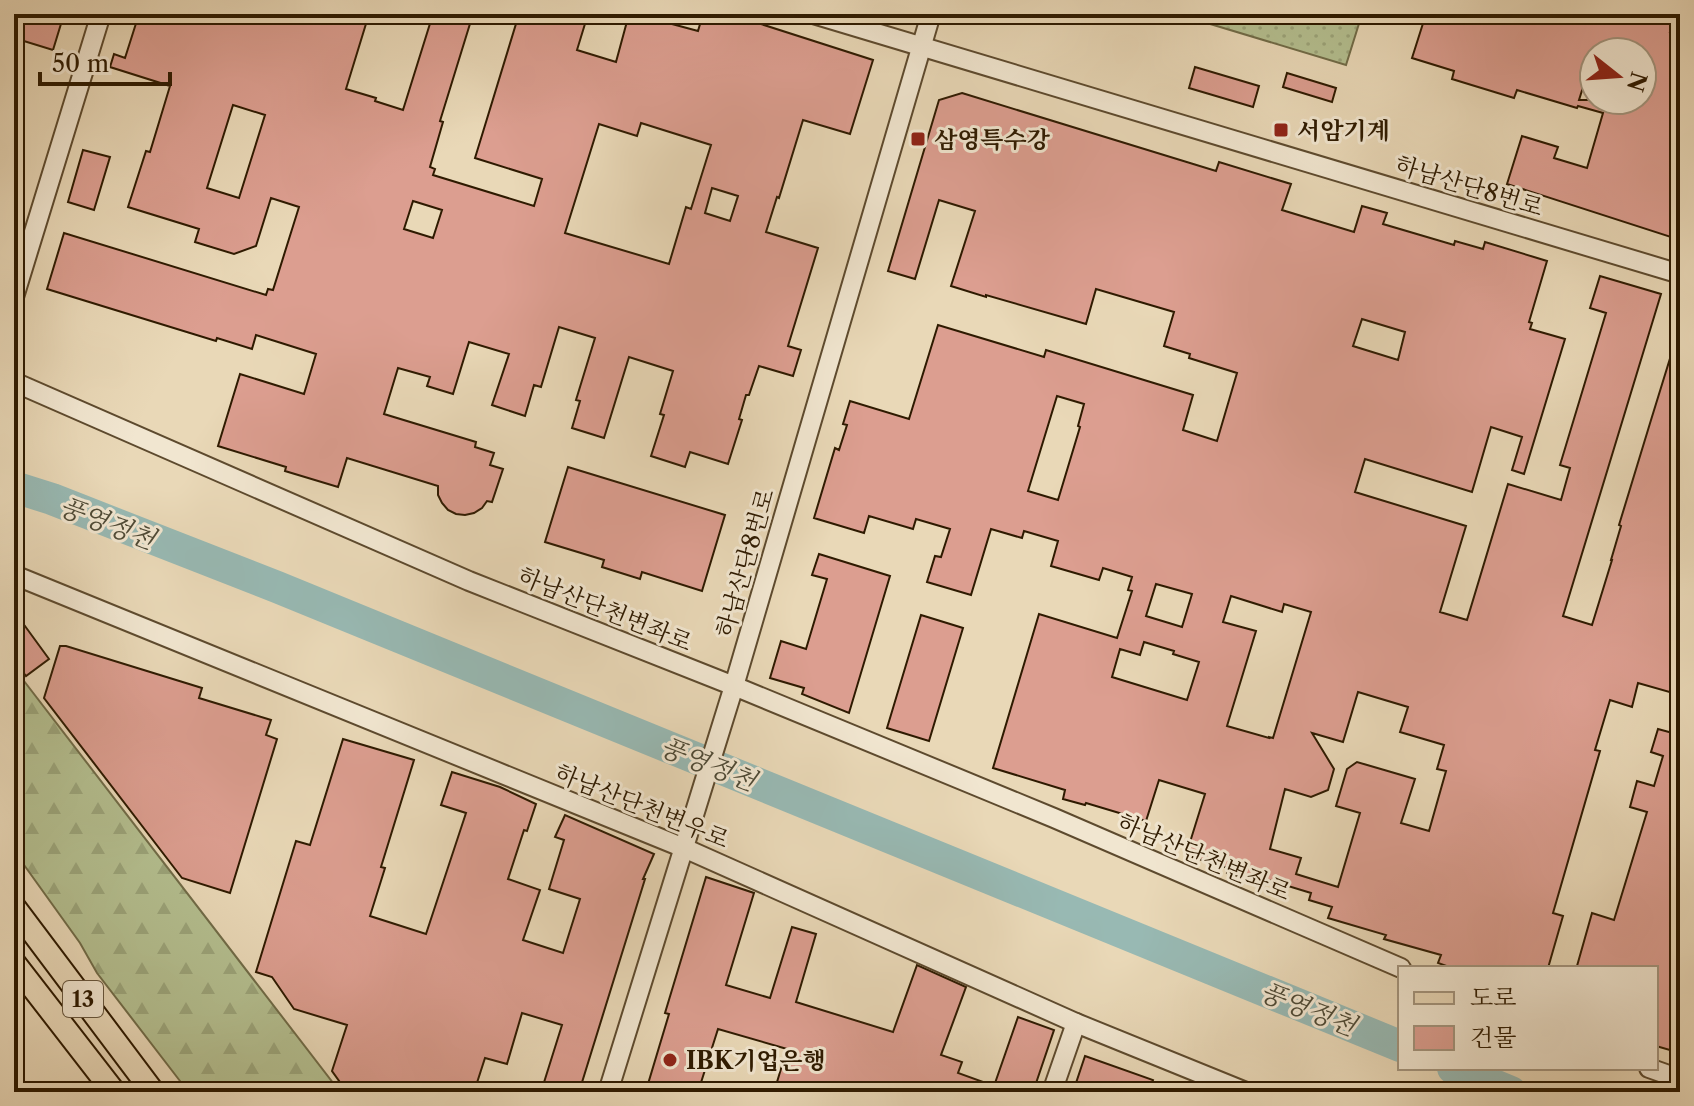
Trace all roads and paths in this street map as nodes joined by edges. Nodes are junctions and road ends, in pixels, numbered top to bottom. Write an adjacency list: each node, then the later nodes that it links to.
1 (101, 14): 6 (street)
2 (813, 14): 4 (street)
3 (931, 14): 4 (street, 하남산단8번로)
4 (922, 46): 5 (street, 하남산단8번로); 9 (street, 하남산단8번로)
5 (1680, 274)
6 (14, 297)
7 (14, 382): 9 (street, 하남산단천변좌로)
8 (14, 575): 10 (street, 하남산단천변우로)
9 (732, 693): 10 (street, 하남산단8번로); 13 (street, 하남산단천변좌로)
10 (686, 842): 14 (street, 하남산단천변우로); 19 (street, 하남산단8번로)
11 (14, 907): 18 (main road, 13)
12 (14, 963): 17 (main road, 13)
13 (1398, 967)
14 (1076, 1023): 20 (street); 21 (street, 하남산단천변우로)
15 (1655, 1070): 16 (street)
16 (1680, 1079)
17 (114, 1092)
18 (153, 1092)
19 (608, 1092)
20 (1052, 1092)
21 (1246, 1092)

